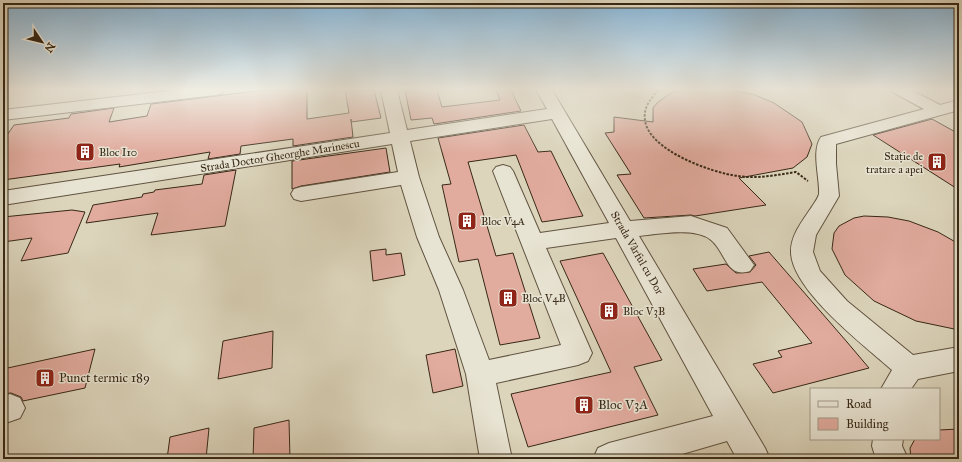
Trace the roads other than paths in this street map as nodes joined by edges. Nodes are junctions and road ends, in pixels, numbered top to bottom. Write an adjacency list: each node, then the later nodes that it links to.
1 (32, 112): 5 (street)
2 (394, 112): 6 (street)
3 (942, 112): 16 (street)
4 (557, 113): 6 (street, Strada Doctor Gheorghe Marinescu); 11 (street, Strada Vârful cu Dor)
5 (3, 115)
6 (401, 138): 8 (street); 10 (street, Strada Doctor Gheorghe Marinescu)
7 (503, 171): 12 (street)
8 (409, 177): 9 (street); 15 (street)
9 (301, 194)
10 (3, 198)
11 (623, 229): 12 (street); 13 (street); 17 (street, Strada Vârful cu Dor)
12 (534, 242): 15 (street)
13 (742, 265)
14 (959, 359): 16 (street)
15 (480, 374): 19 (street)
16 (902, 378)
17 (734, 425): 20 (street); 21 (street, Strada Vârful cu Dor)
18 (888, 440): 22 (street)
19 (496, 459)
20 (609, 459)
21 (754, 459)
22 (892, 459)

